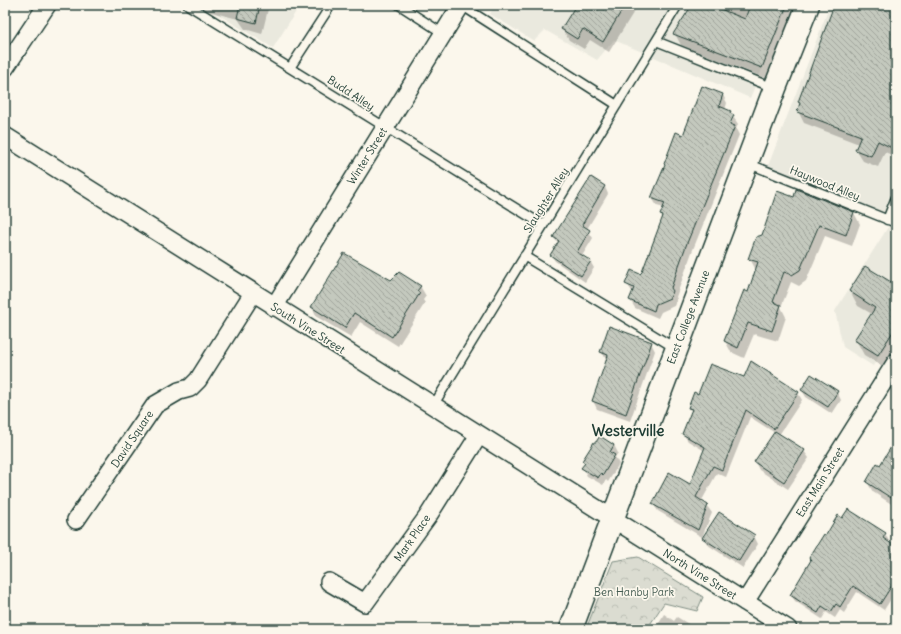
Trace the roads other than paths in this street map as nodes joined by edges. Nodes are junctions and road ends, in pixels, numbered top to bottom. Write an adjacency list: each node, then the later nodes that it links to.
1 (47, 5): 10 (street)
2 (188, 5): 11 (lane, Budd Alley)
3 (331, 5): 11 (lane)
4 (399, 5): 8 (lane)
5 (461, 5): 8 (street, Winter Street); 13 (lane)
6 (678, 5): 9 (lane, Slaughter Alley)
7 (808, 5): 12 (street, East College Avenue)
8 (444, 34): 14 (street, Winter Street)
9 (656, 41): 12 (lane); 13 (lane, Slaughter Alley)
10 (5, 68)
11 (290, 68): 14 (lane, Budd Alley)
12 (774, 88): 16 (street, East College Avenue)
13 (617, 105): 20 (lane, Slaughter Alley)
14 (384, 128): 20 (lane, Budd Alley); 23 (street, Winter Street)
15 (5, 136): 22 (street, South Vine Street)
16 (746, 163): 18 (lane, Haywood Alley); 24 (street, East College Avenue)
17 (896, 197): 18 (lane)
18 (887, 220): 19 (lane, Haywood Alley)
19 (896, 223)
20 (543, 225): 21 (lane, Slaughter Alley)
21 (524, 256): 24 (lane); 26 (lane, Slaughter Alley)
22 (253, 293): 23 (street, South Vine Street); 29 (street, David Square)
23 (274, 307): 26 (street, South Vine Street)
24 (676, 348): 28 (street, East College Avenue)
25 (896, 362): 31 (street, East Main Street)
26 (433, 406): 27 (street, South Vine Street)
27 (479, 435): 28 (street, South Vine Street); 30 (street, Mark Place)
28 (612, 518): 31 (street, North Vine Street); 33 (street, East College Avenue)
29 (76, 520)
30 (329, 582)
31 (745, 602): 34 (street, North Vine Street)
32 (896, 626): 35 (lane)
33 (571, 629)
34 (788, 629)
35 (894, 629)

